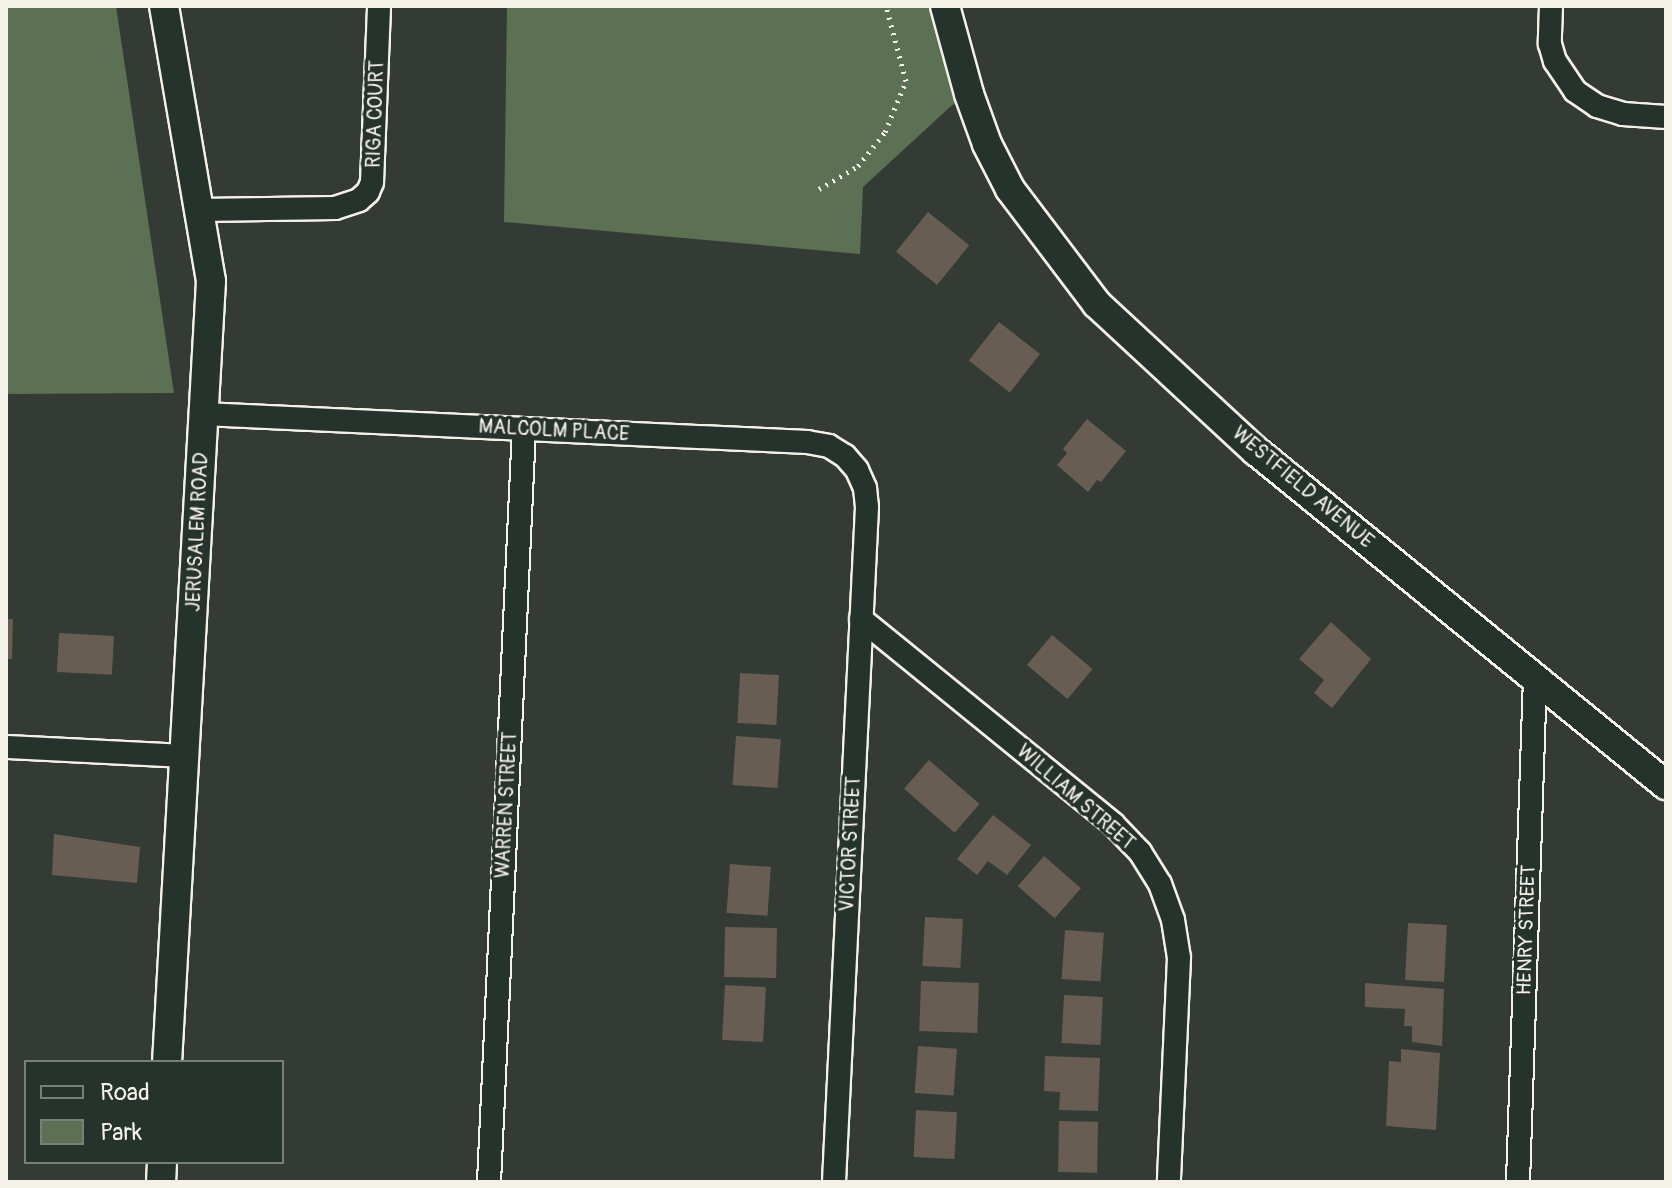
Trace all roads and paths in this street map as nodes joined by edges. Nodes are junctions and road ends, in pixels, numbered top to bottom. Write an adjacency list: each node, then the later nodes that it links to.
1 (164, 6): 8 (street, JERUSALEM ROAD)
2 (379, 6): 8 (street, RIGA COURT)
3 (886, 6): 7 (path)
4 (945, 6): 13 (street, WESTFIELD AVENUE)
5 (1551, 6): 6 (street)
6 (1666, 117)
7 (819, 189)
8 (200, 210): 9 (street, JERUSALEM ROAD)
9 (203, 414): 10 (street, MALCOLM PLACE); 15 (street, JERUSALEM ROAD)
10 (524, 429): 11 (street, MALCOLM PLACE); 18 (street, WARREN STREET)
11 (867, 507): 12 (street, VICTOR STREET)
12 (861, 619): 19 (street, VICTOR STREET); 20 (street, WILLIAM STREET)
13 (1535, 677): 16 (street, WESTFIELD AVENUE); 21 (street, HENRY STREET)
14 (6, 747): 15 (street)
15 (184, 756): 17 (street, JERUSALEM ROAD)
16 (1666, 785)
17 (167, 1060)
18 (489, 1182)
19 (834, 1182)
20 (1169, 1182)
21 (1518, 1182)

